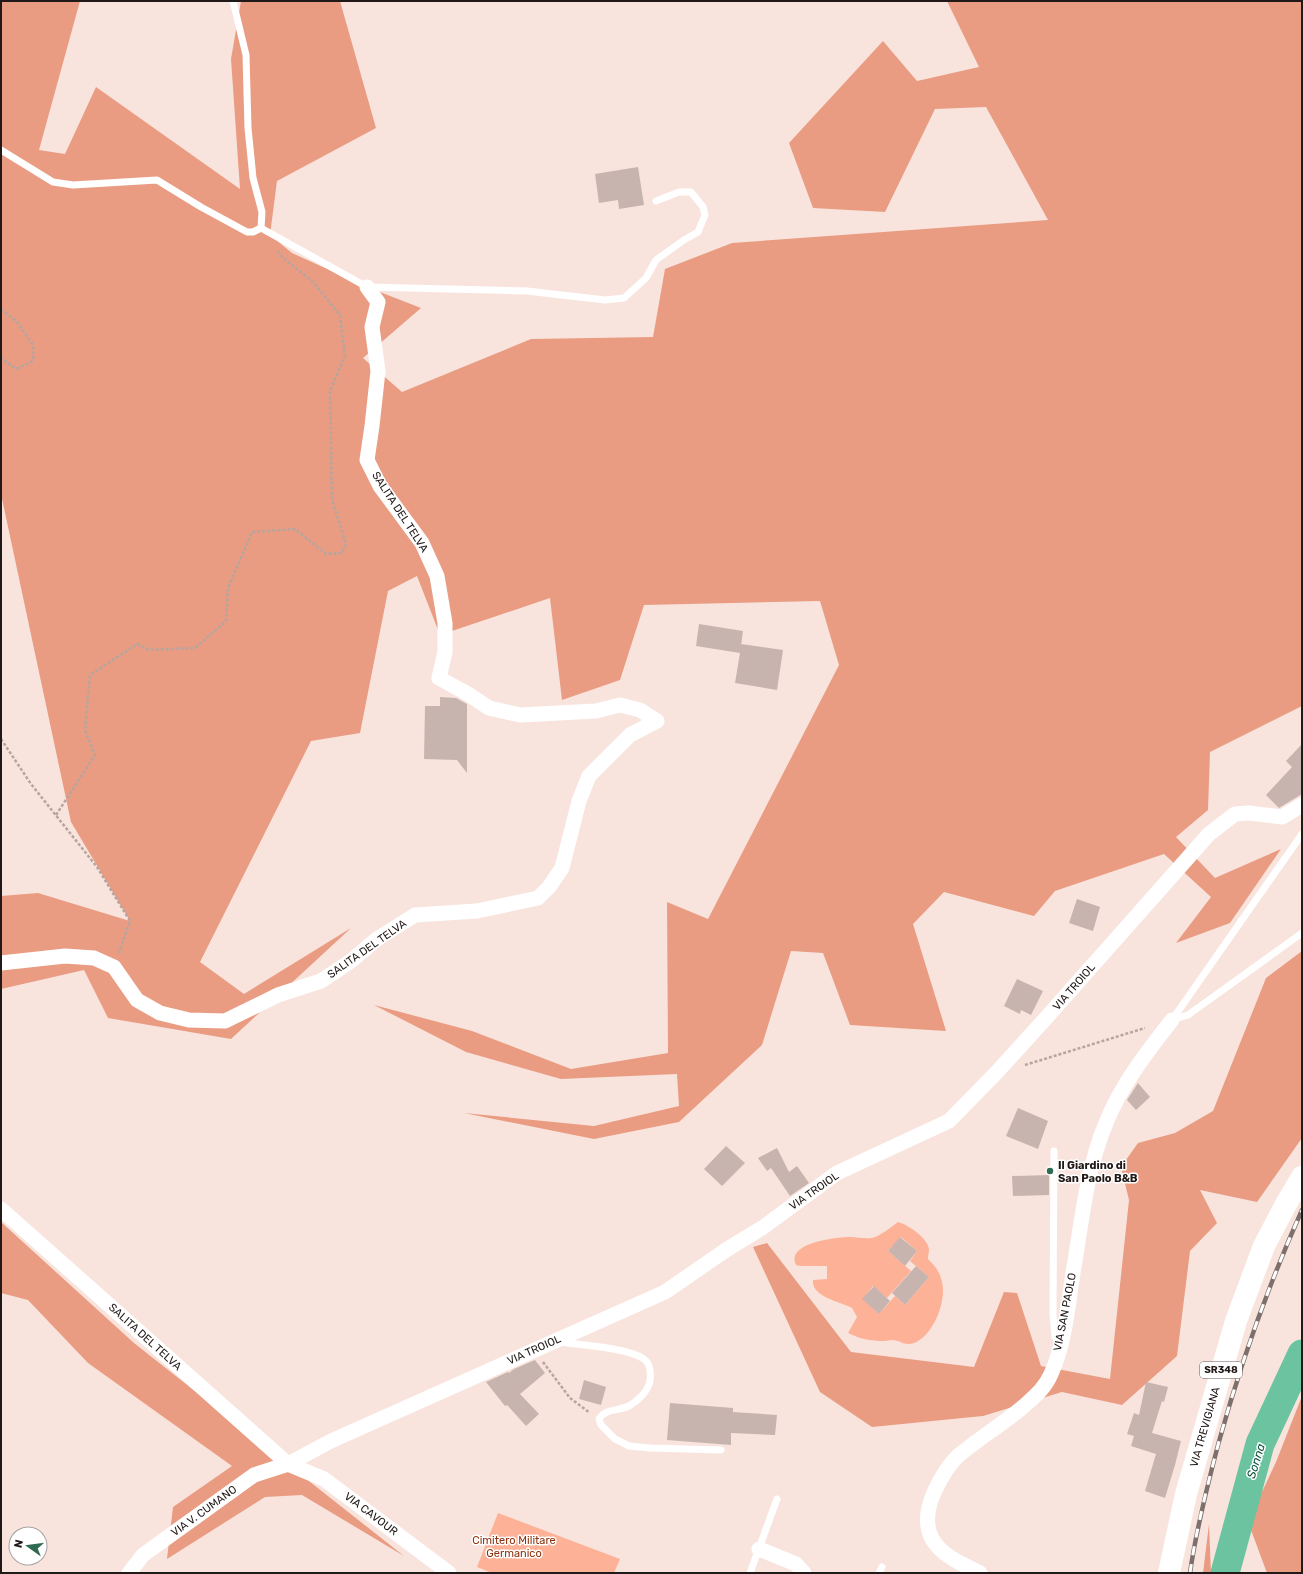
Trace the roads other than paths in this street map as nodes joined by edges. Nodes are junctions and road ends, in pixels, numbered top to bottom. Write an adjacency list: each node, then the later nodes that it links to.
1 (233, 1): 4 (lane)
2 (1, 150): 4 (lane)
3 (656, 200): 5 (lane)
4 (261, 228): 5 (lane)
5 (367, 287): 9 (street, SALITA DEL TELVA)
6 (1302, 805): 14 (street, VIA TROIOL)
7 (1302, 834): 10 (lane)
8 (1302, 933): 10 (lane)
9 (1, 963)
10 (1172, 1020): 15 (street, VIA SAN PAOLO)
11 (1054, 1151): 15 (lane)
12 (1302, 1177): 25 (main road, VIA TREVIGIANA / SR348)
13 (1, 1209): 17 (street, SALITA DEL TELVA)
14 (554, 1341): 16 (lane); 17 (street, VIA TROIOL)
15 (1061, 1344): 24 (street, VIA SAN PAOLO)
16 (721, 1450)
17 (288, 1464): 20 (street, VIA V. CUMANO); 21 (street, VIA CAVOUR)
18 (777, 1498): 19 (lane)
19 (759, 1549): 22 (lane); 23 (street)
20 (129, 1573)
21 (449, 1573)
22 (750, 1573)
23 (804, 1573)
24 (980, 1573)
25 (1169, 1573)

